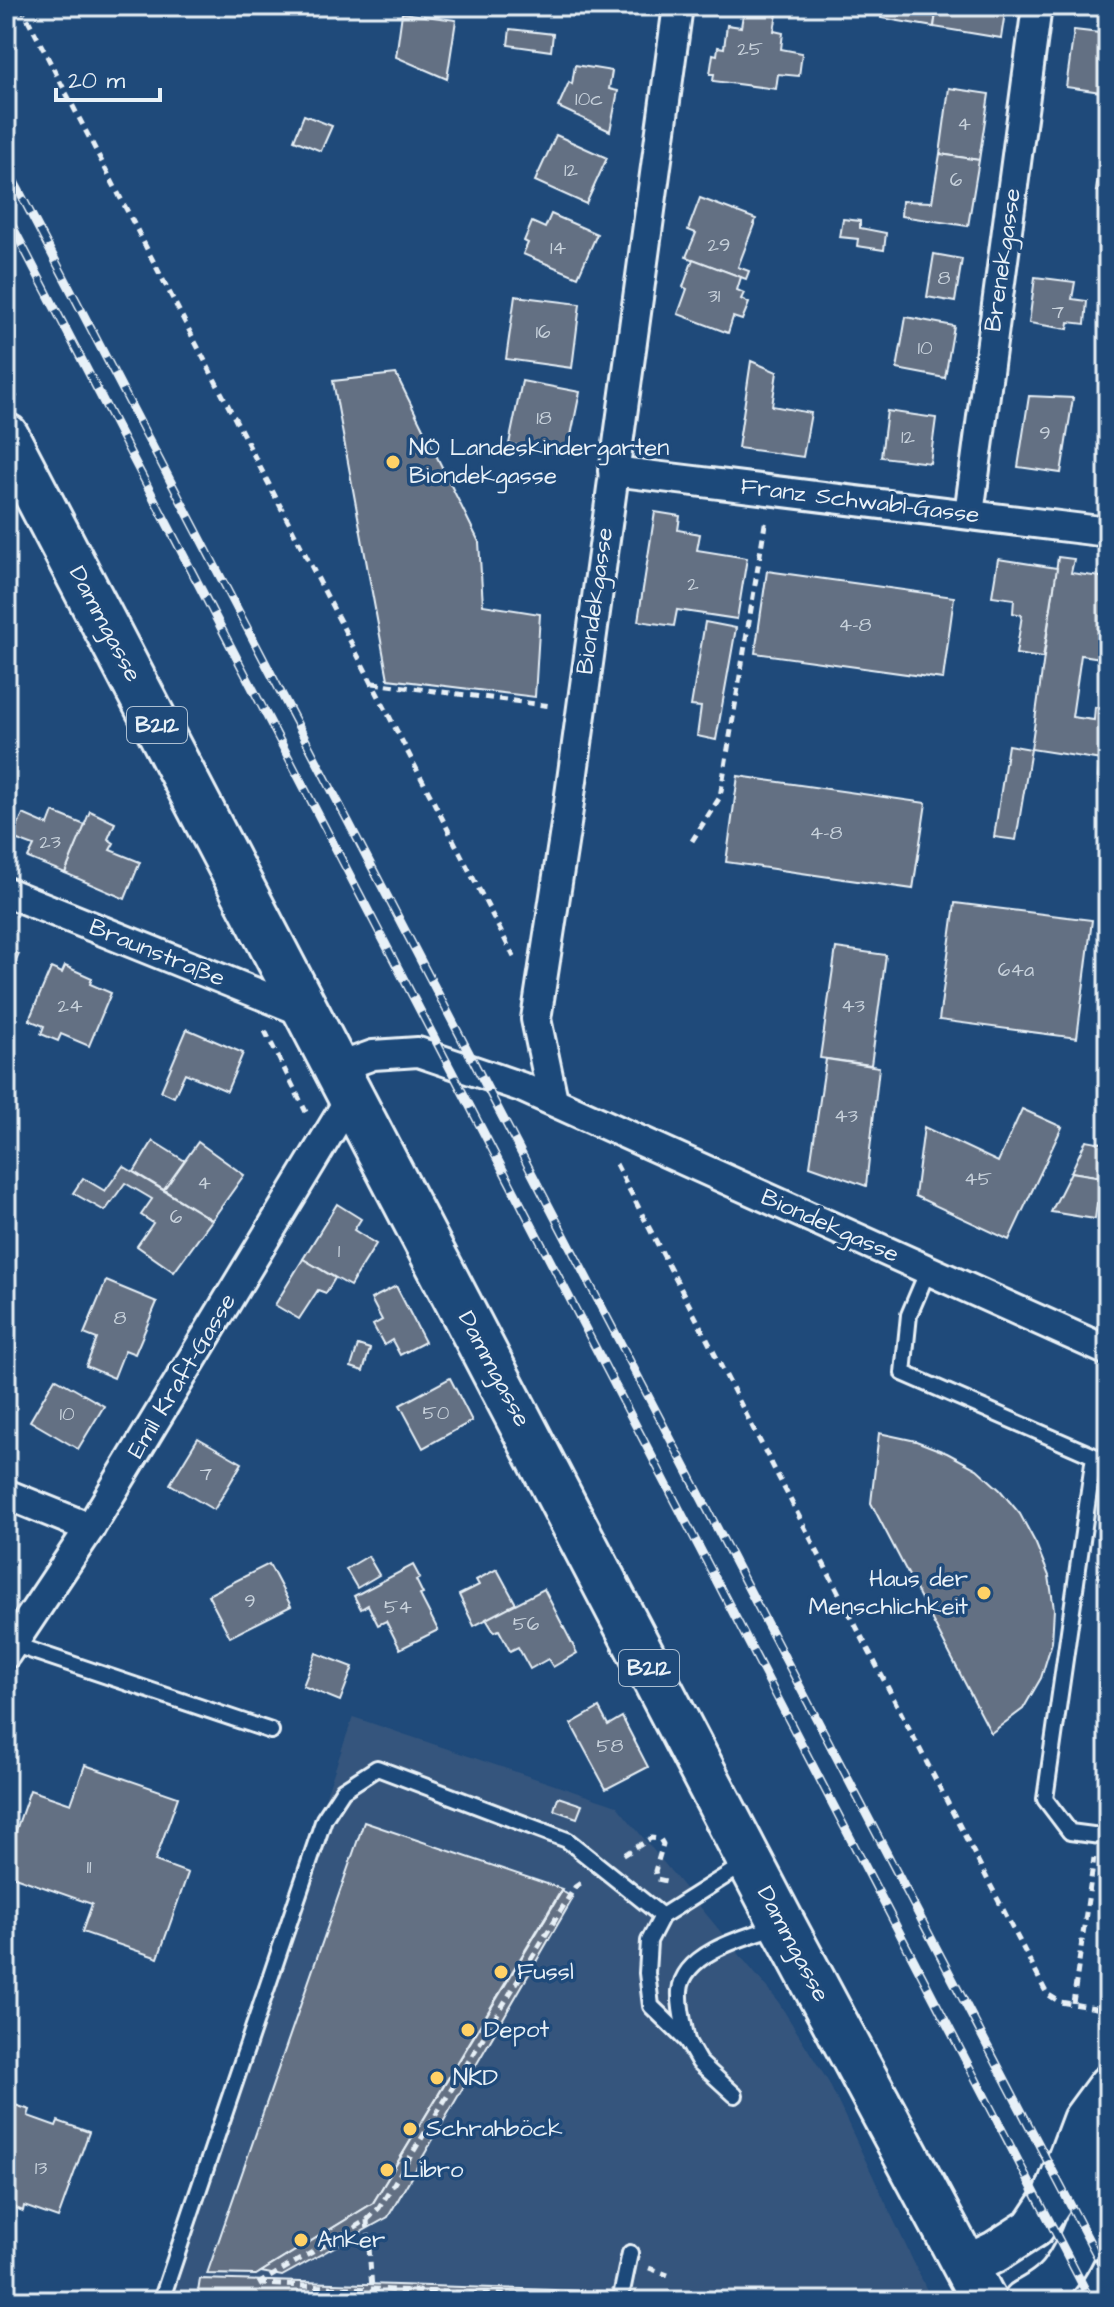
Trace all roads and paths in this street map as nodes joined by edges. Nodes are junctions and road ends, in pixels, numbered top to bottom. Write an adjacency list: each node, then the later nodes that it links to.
1 (678, 6): 4 (street, Biondekgasse)
2 (1037, 6): 6 (street, Brenekgasse)
3 (6, 436): 12 (main road, Dammgasse / B212)
4 (613, 471): 5 (street, Franz Schwabl-Gasse); 9 (street, Biondekgasse)
5 (771, 490): 6 (street, Franz Schwabl-Gasse); 10 (path)
6 (969, 514): 7 (street, Franz Schwabl-Gasse)
7 (1108, 532)
8 (373, 683): 9 (path)
9 (581, 710): 14 (street, Biondekgasse)
10 (692, 841)
11 (6, 892): 12 (street, Braunstraße)
12 (309, 1014): 13 (main road, Dammgasse / B212)
13 (344, 1081): 14 (street, Biondekgasse); 18 (street, Emil Kraft-Gasse); 24 (main road, Dammgasse / B212)
14 (553, 1100): 15 (street, Biondekgasse)
15 (928, 1270): 16 (street, Biondekgasse); 22 (lane)
16 (1108, 1351)
17 (6, 1494): 18 (street)
18 (90, 1528): 19 (street, Emil Kraft-Gasse)
19 (9, 1649): 20 (lane)
20 (271, 1731)
21 (1108, 1762): 22 (path)
22 (1103, 1836): 28 (path)
23 (628, 1853): 25 (path)
24 (750, 1861): 26 (lane); 27 (main road, Dammgasse / B212)
25 (603, 1868): 26 (lane); 33 (path); 39 (lane)
26 (662, 1916): 29 (lane)
27 (783, 1925): 29 (lane); 37 (main road, Dammgasse / B212)
28 (1108, 2010)
29 (687, 2041): 31 (lane)
30 (1108, 2086): 37 (main road)
31 (735, 2095)
32 (1108, 2150): 41 (main road)
33 (367, 2220): 38 (path); 38 (path)
34 (630, 2253): 40 (lane)
35 (652, 2269): 36 (path)
36 (668, 2275)
37 (975, 2283)
38 (372, 2289): 40 (path)
39 (161, 2301)
40 (620, 2301)
41 (1024, 2301)

